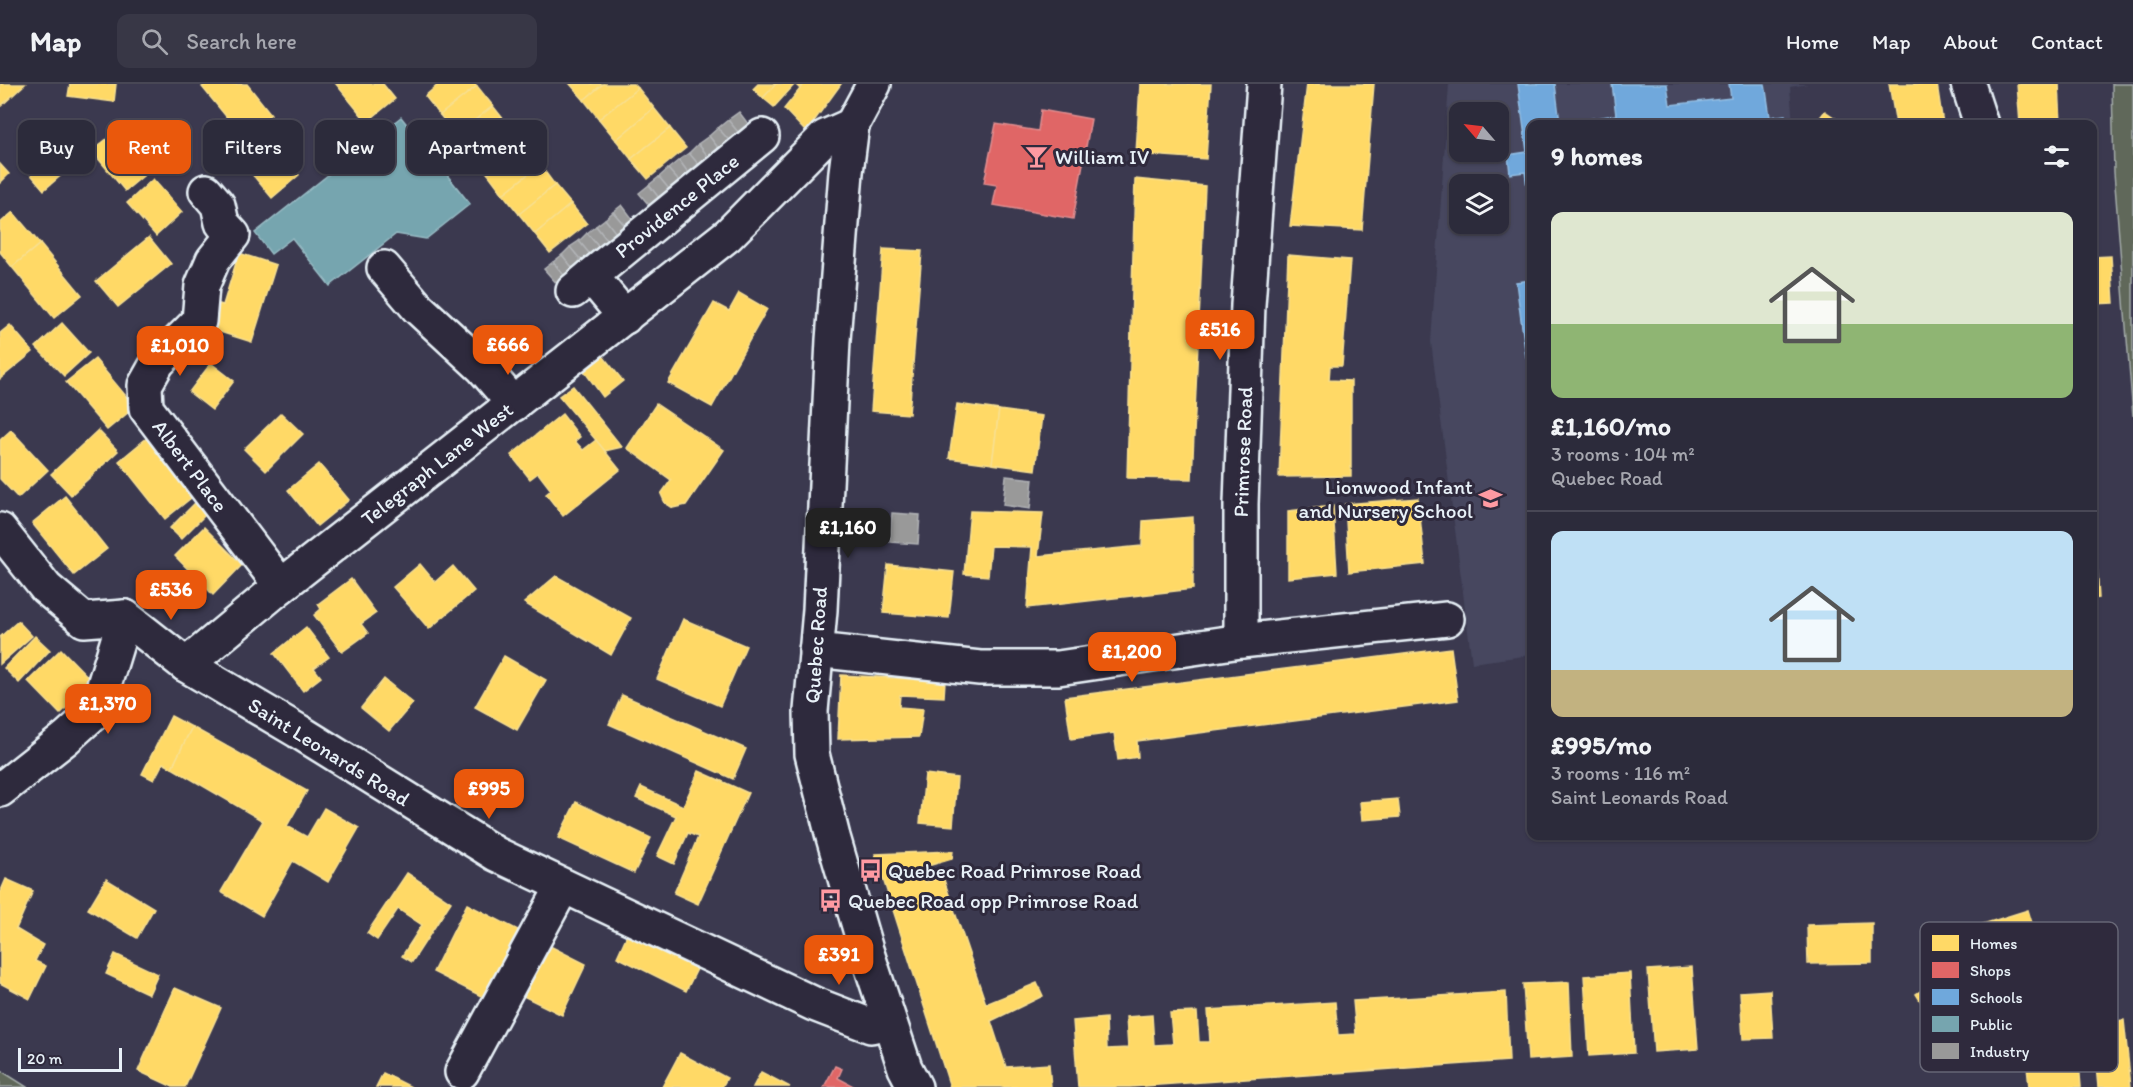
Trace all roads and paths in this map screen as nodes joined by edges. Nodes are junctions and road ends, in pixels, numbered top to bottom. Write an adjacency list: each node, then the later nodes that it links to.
1 (874, 84): 5 (street, Quebec Road)
2 (1264, 84): 15 (street, Primrose Road)
3 (1968, 84): 4 (street)
4 (1980, 120)
5 (852, 125): 9 (street, Telegraph Lane West); 16 (street, Quebec Road)
6 (762, 136): 9 (street, Providence Place)
7 (206, 191): 12 (street, Albert Place)
8 (384, 268): 10 (street)
9 (625, 317): 10 (street, Telegraph Lane West)
10 (514, 404): 12 (street, Telegraph Lane West)
11 (0, 530): 13 (street)
12 (281, 586): 17 (street, Telegraph Lane West)
13 (125, 617): 17 (street, Saint Leonards Road); 18 (street)
14 (1447, 619): 15 (street)
15 (1241, 641): 16 (street)
16 (816, 650): 20 (street, Quebec Road)
17 (186, 665): 19 (street, Saint Leonards Road)
18 (0, 790)
19 (563, 886): 20 (street, Saint Leonards Road); 21 (street)
20 (889, 1022): 22 (street)
21 (462, 1072)
22 (915, 1087)

